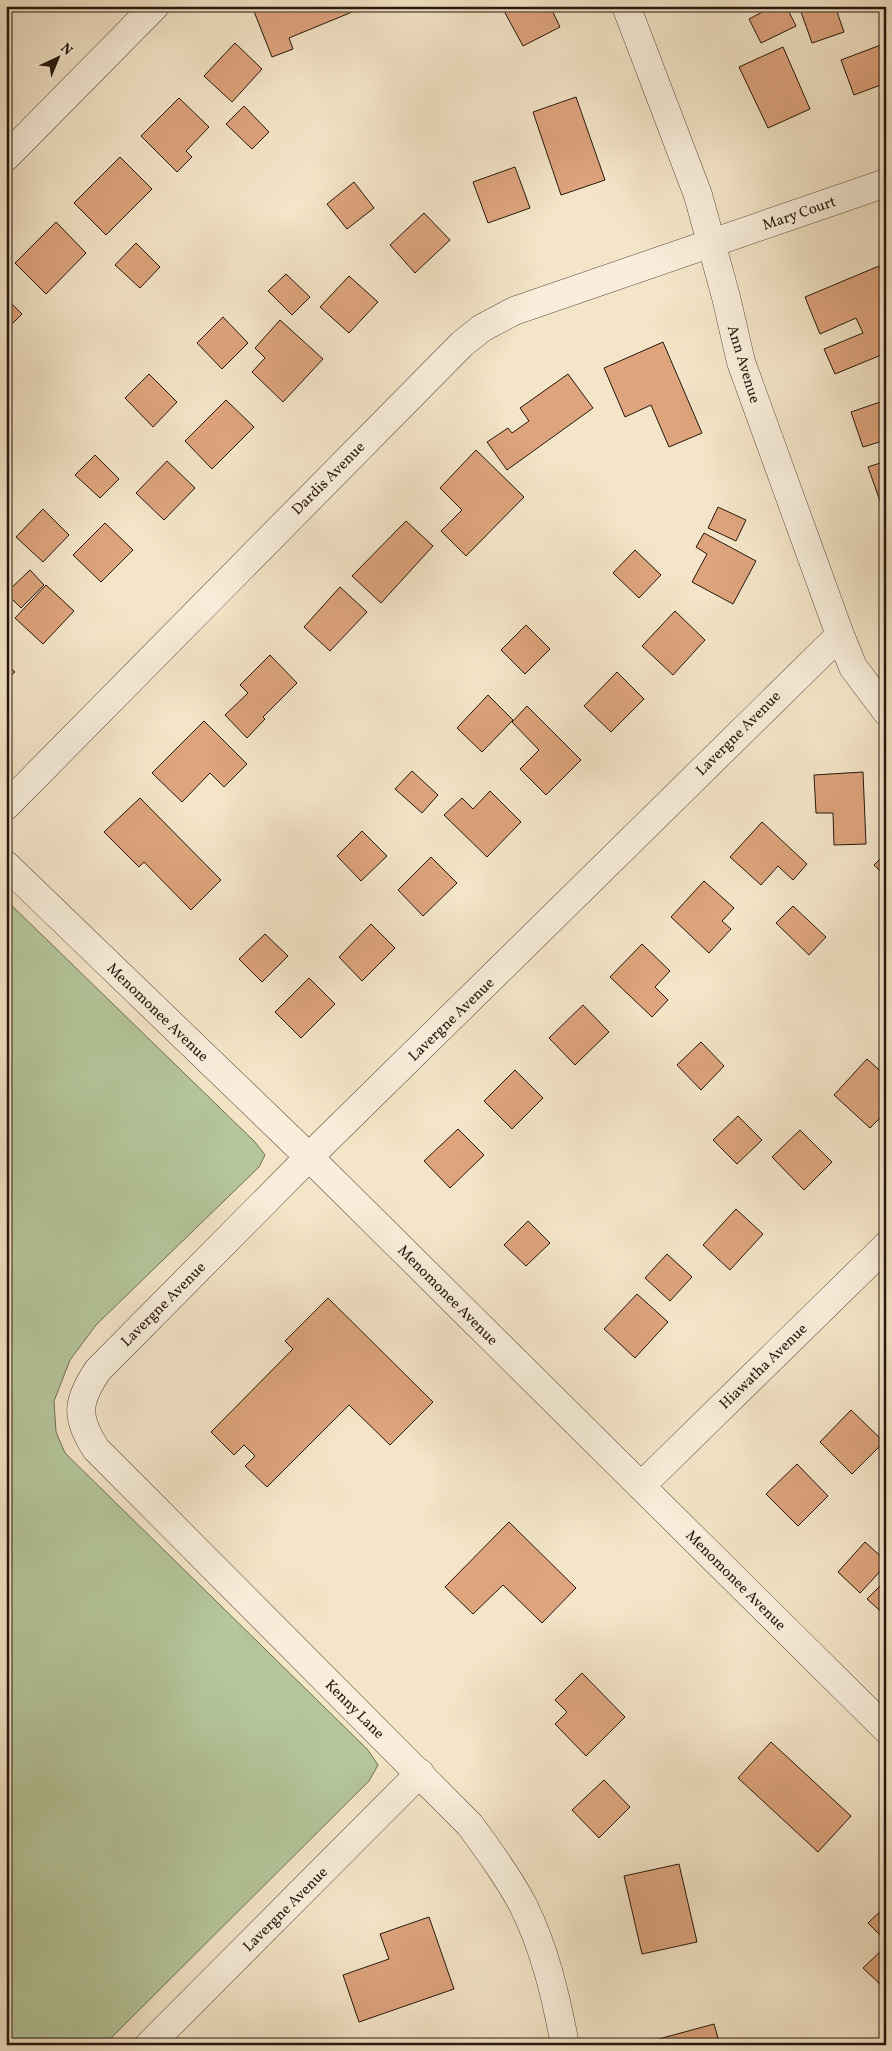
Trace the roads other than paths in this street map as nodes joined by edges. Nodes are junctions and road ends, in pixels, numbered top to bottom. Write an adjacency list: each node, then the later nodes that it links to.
1 (154, 6): 3 (street)
2 (626, 6): 5 (street, Ann Avenue)
3 (6, 157)
4 (886, 183): 5 (street, Mary Court)
5 (711, 244): 6 (street, Ann Avenue); 8 (street, Dardis Avenue)
6 (840, 635): 7 (street, Ann Avenue); 10 (street, Lavergne Avenue)
7 (886, 711)
8 (6, 806)
9 (6, 865): 10 (street, Menomonee Avenue)
10 (309, 1157): 12 (street, Lavergne Avenue); 13 (street, Menomonee Avenue)
11 (886, 1246): 13 (street, Hiawatha Avenue)
12 (82, 1414): 15 (street, Kenny Lane)
13 (640, 1486): 14 (street, Menomonee Avenue)
14 (886, 1729)
15 (420, 1773): 16 (street, Lavergne Avenue); 17 (street, Kenny Lane)
16 (149, 2045)
17 (565, 2045)

